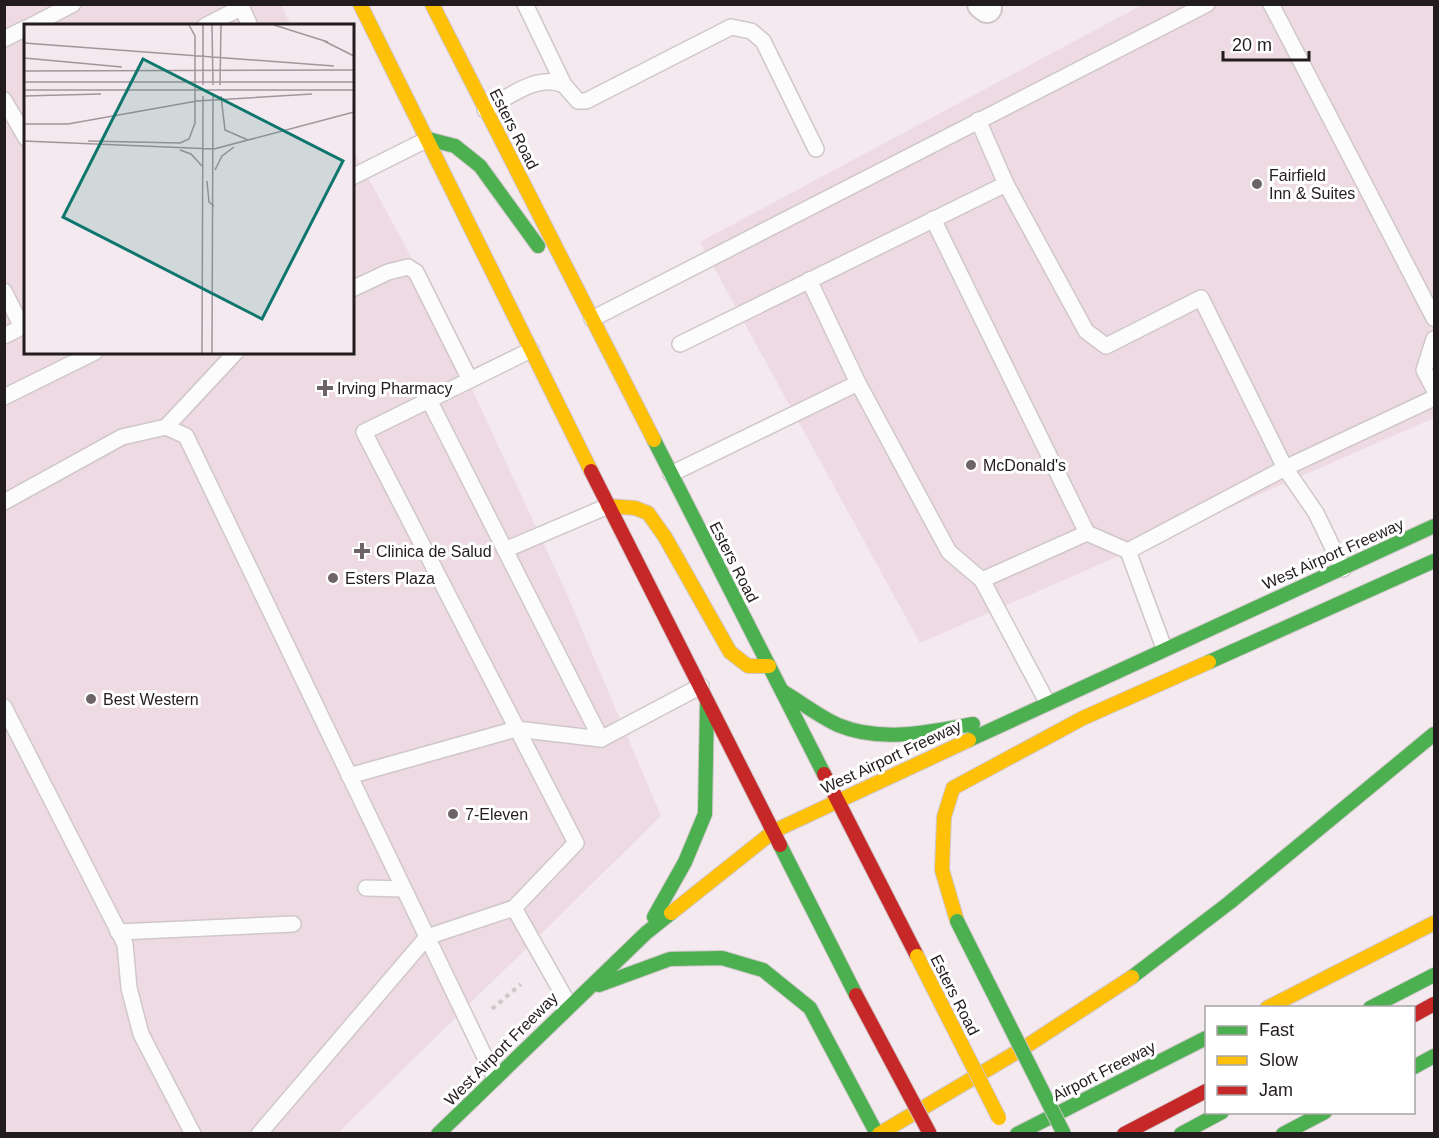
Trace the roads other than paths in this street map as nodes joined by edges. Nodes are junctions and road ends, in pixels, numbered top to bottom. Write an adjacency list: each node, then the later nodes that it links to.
1 (73, 4): 8 (lane)
2 (360, 4): 20 (main road)
3 (432, 4): 15 (main road, Esters Road)
4 (525, 4): 13 (lane)
5 (1207, 4): 17 (lane)
6 (1271, 4): 29 (lane)
7 (241, 6): 9 (lane); 10 (lane)
8 (35, 24)
9 (209, 24)
10 (249, 24)
11 (24, 29): 12 (lane)
12 (4, 39)
13 (564, 85): 15 (lane); 21 (lane)
14 (4, 100): 16 (lane)
15 (481, 112): 25 (main road, Esters Road)
16 (20, 116): 19 (lane)
17 (978, 120): 23 (lane); 30 (lane)
18 (447, 129): 20 (main road)
19 (24, 131)
20 (428, 139): 22 (lane); 25 (main road); 35 (main road)
21 (816, 149)
22 (354, 176)
23 (1006, 184): 24 (lane); 45 (lane)
24 (933, 219): 26 (lane); 51 (lane)
25 (570, 276): 30 (main road, Esters Road)
26 (809, 280): 34 (lane); 39 (lane)
27 (354, 288): 38 (lane)
28 (4, 291): 31 (lane)
29 (1434, 318)
30 (592, 319): 46 (main road, Esters Road)
31 (24, 326): 32 (lane)
32 (4, 336)
33 (1434, 339): 40 (lane)
34 (681, 344)
35 (531, 350): 38 (lane); 49 (main road)
36 (91, 354): 41 (lane)
37 (234, 354): 44 (lane)
38 (470, 380): 43 (lane)
39 (858, 383): 46 (lane); 56 (lane)
40 (1434, 389)
41 (4, 398)
42 (1434, 398): 45 (lane)
43 (429, 400): 52 (lane); 64 (lane)
44 (166, 427): 48 (lane); 67 (lane)
45 (1285, 468): 53 (lane); 55 (lane)
46 (666, 477): 58 (main road, Esters Road)
47 (629, 496): 49 (main road)
48 (4, 502)
49 (608, 506): 52 (lane); 58 (main road); 60 (main road)
50 (1434, 526): 55 (main road, West Airport Freeway)
51 (1087, 532): 53 (lane); 56 (lane)
52 (505, 550): 66 (lane)
53 (1128, 551): 57 (lane)
54 (1434, 561): 101 (main road, bridge)
55 (1343, 569): 57 (main road, West Airport Freeway)
56 (982, 580): 61 (lane)
57 (1164, 648): 61 (main road, West Airport Freeway)
58 (769, 666): 59 (main road, Esters Road)
59 (782, 691): 63 (main road); 68 (main road, Esters Road)
60 (704, 692): 66 (lane); 69 (main road); 76 (main road)
61 (1047, 702): 63 (main road, West Airport Freeway)
62 (4, 707): 75 (lane)
63 (1017, 717): 68 (main road, West Airport Freeway)
64 (516, 729): 66 (lane); 67 (lane); 72 (lane)
65 (1434, 734): 97 (main road)
66 (602, 739)
67 (350, 776): 71 (lane)
68 (838, 800): 69 (main road, West Airport Freeway); 99 (main road, Esters Road, bridge)
69 (774, 831): 76 (main road, West Airport Freeway); 98 (main road, bridge)
70 (366, 888): 71 (lane)
71 (402, 889): 77 (lane)
72 (514, 908): 77 (lane); 81 (lane)
73 (1434, 923): 82 (main road)
74 (293, 924): 75 (lane)
75 (118, 932): 94 (lane)
76 (646, 933): 79 (main road, West Airport Freeway)
77 (427, 937): 90 (lane); 95 (lane)
78 (1434, 975): 83 (main road)
79 (583, 991): 81 (main road, West Airport Freeway); 97 (main road)
80 (1434, 1004): 84 (main road)
81 (569, 1005): 90 (main road, West Airport Freeway)
82 (1271, 1006)
83 (1374, 1006)
84 (1415, 1014)
85 (1205, 1039): 100 (main road, Airport Freeway)
86 (1434, 1056): 88 (main road)
87 (1434, 1062): 89 (main road)
88 (1415, 1067)
89 (1415, 1067)
90 (495, 1078): 96 (main road, West Airport Freeway)
91 (1205, 1092): 102 (main road)
92 (1220, 1114): 103 (main road)
93 (1323, 1114): 104 (main road)
94 (193, 1134)
95 (260, 1134)
96 (438, 1134)
97 (878, 1134)
98 (930, 1134)
99 (1007, 1134)
100 (1017, 1134)
101 (1064, 1134)
102 (1124, 1134)
103 (1181, 1134)
104 (1283, 1134)

